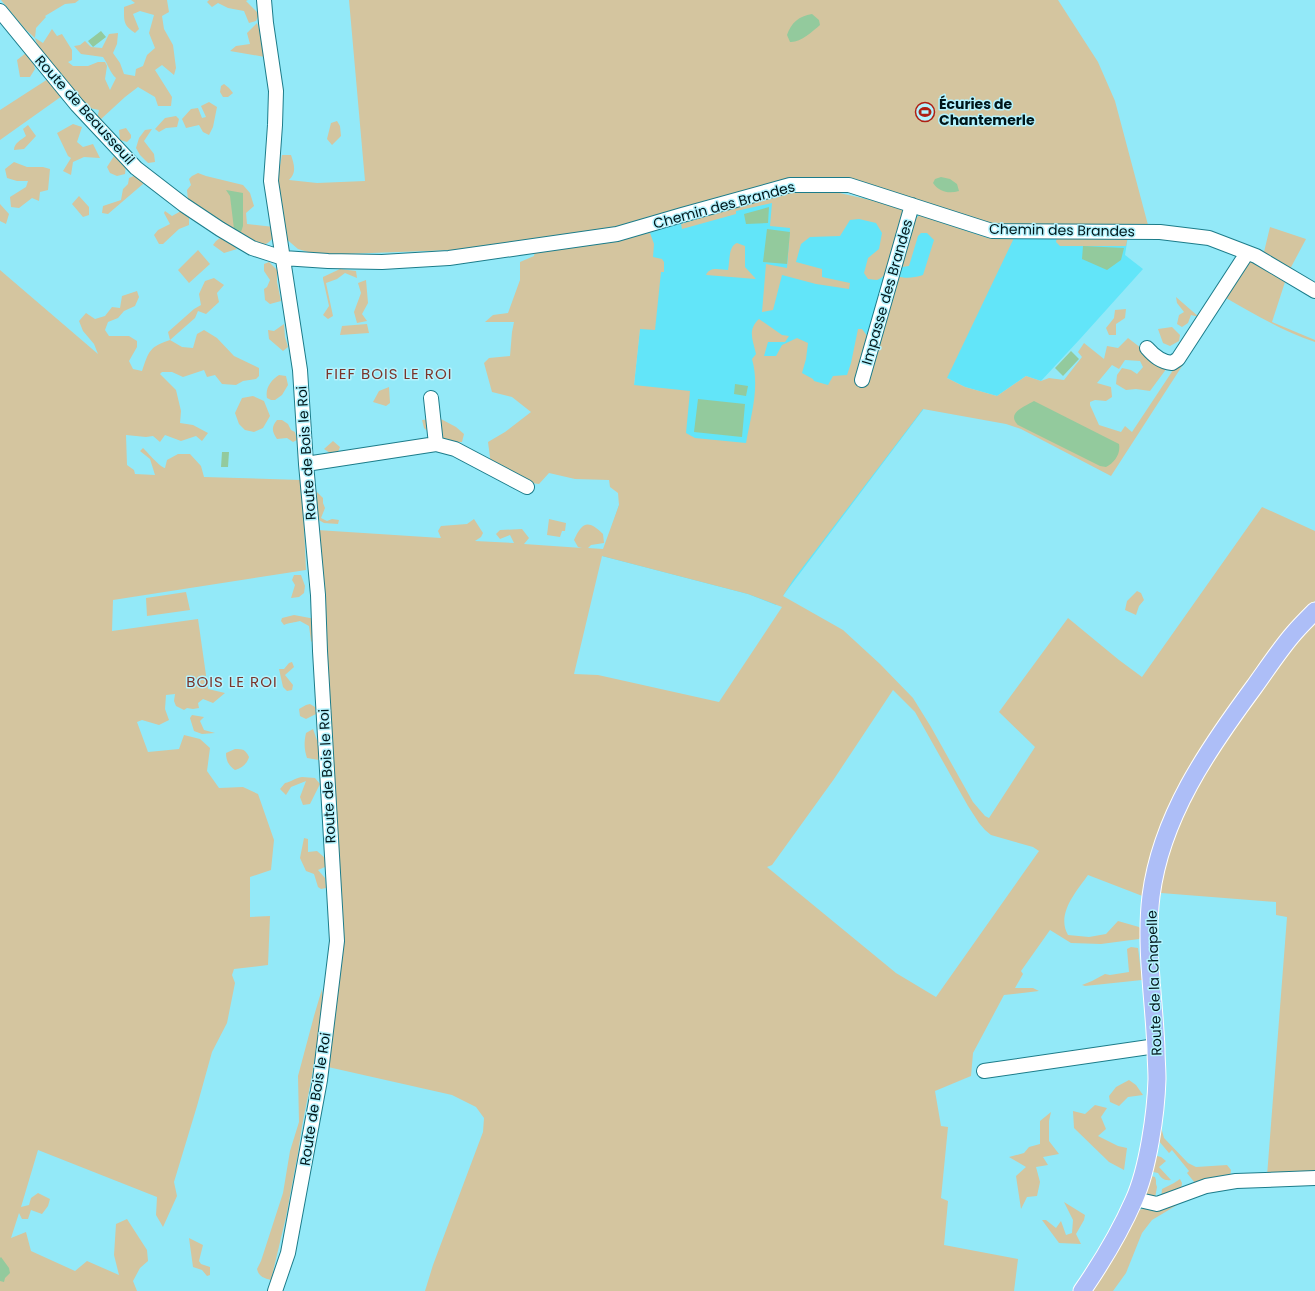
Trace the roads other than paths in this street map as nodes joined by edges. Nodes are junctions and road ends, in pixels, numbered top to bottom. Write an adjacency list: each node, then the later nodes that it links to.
1 (264, 0): 5 (street, Route de Bois le Roi)
2 (0, 12): 5 (street, Route de Beausseuil)
3 (912, 204): 4 (street, Chemin des Brandes); 5 (street, Chemin des Brandes); 8 (street, Impasse des Brandes)
4 (1247, 252): 6 (street, Chemin des Brandes); 7 (street)
5 (283, 258): 11 (street, Route de Bois le Roi)
6 (1315, 291)
7 (1147, 348)
8 (862, 380)
9 (431, 398): 10 (street)
10 (436, 444): 11 (street); 12 (street)
11 (306, 464): 18 (street, Route de Bois le Roi)
12 (527, 487)
13 (1315, 611): 14 (main road, Route de la Chapelle)
14 (1156, 1046): 15 (street); 17 (main road, Route de la Chapelle)
15 (984, 1071)
16 (1315, 1178): 17 (street)
17 (1135, 1199): 19 (main road, Route de la Chapelle)
18 (275, 1291)
19 (1082, 1291)

